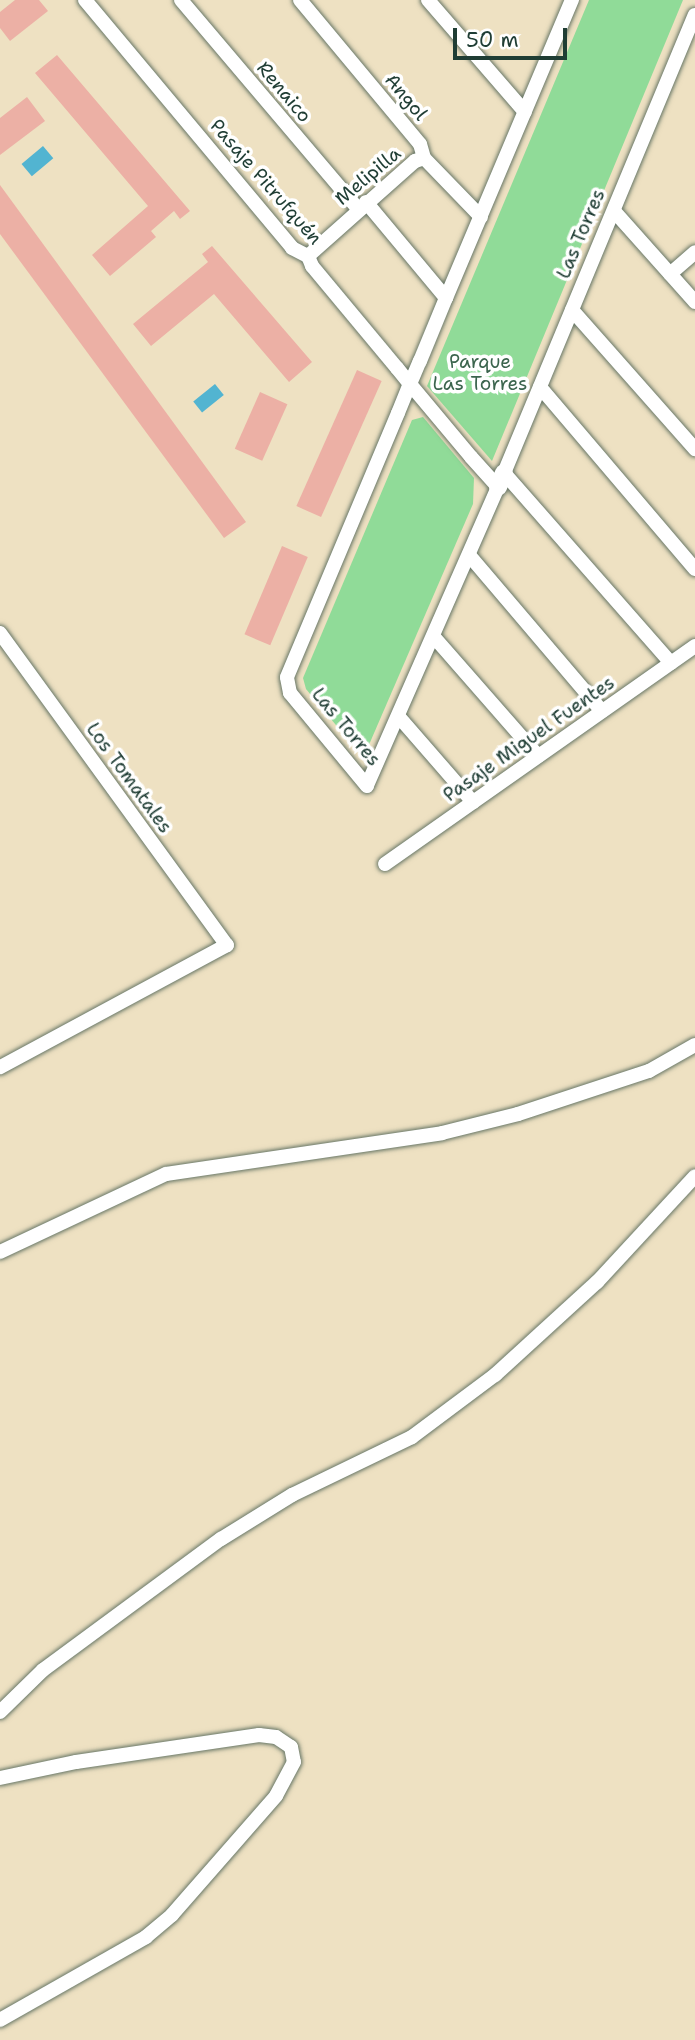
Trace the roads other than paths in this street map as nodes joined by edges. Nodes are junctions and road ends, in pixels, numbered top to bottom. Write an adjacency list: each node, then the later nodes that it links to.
1 (85, 0): 13 (street, Pasaje Pitrufquén)
2 (181, 0): 9 (street, Renaico)
3 (300, 0): 8 (street, Angol)
4 (428, 0): 7 (street)
5 (567, 3): 7 (street, Las Torres)
6 (695, 17): 10 (street, Las Torres)
7 (525, 112): 11 (street, Las Torres)
8 (424, 158): 9 (street, Melipilla); 11 (street, Angol)
9 (362, 206): 13 (street, Melipilla); 15 (street, Renaico)
10 (614, 211): 14 (street); 17 (street, Las Torres)
11 (481, 218): 15 (street, Las Torres)
12 (695, 252): 14 (street)
13 (309, 256): 18 (street, Pasaje Pitrufquén)
14 (670, 274): 16 (street)
15 (446, 298): 18 (street, Las Torres)
16 (695, 302)
17 (572, 310): 19 (street, Las Torres); 20 (street)
18 (410, 384): 21 (street, Pasaje Pitrufquén); 29 (street, Las Torres)
19 (540, 387): 21 (street, Las Torres); 23 (street)
20 (695, 449)
21 (501, 480): 22 (street, Las Torres); 27 (street, Pasaje Pitrufquén)
22 (469, 555): 25 (street, Las Torres); 28 (street)
23 (695, 569)
24 (0, 634): 34 (street, Los Tomatales)
25 (434, 637): 29 (street, Las Torres); 30 (street)
26 (695, 646): 27 (street, Pasaje Miguel Fuentes)
27 (671, 663): 28 (street, Pasaje Miguel Fuentes)
28 (602, 711): 30 (street, Pasaje Miguel Fuentes)
29 (399, 717): 31 (street)
30 (538, 756): 31 (street, Pasaje Miguel Fuentes)
31 (473, 802): 32 (street, Pasaje Miguel Fuentes)
32 (385, 864)
33 (695, 1045): 36 (street)
34 (0, 1067)
35 (695, 1176): 37 (street)
36 (0, 1252)
37 (0, 1713)
38 (0, 1778): 39 (street)
39 (0, 2020)

